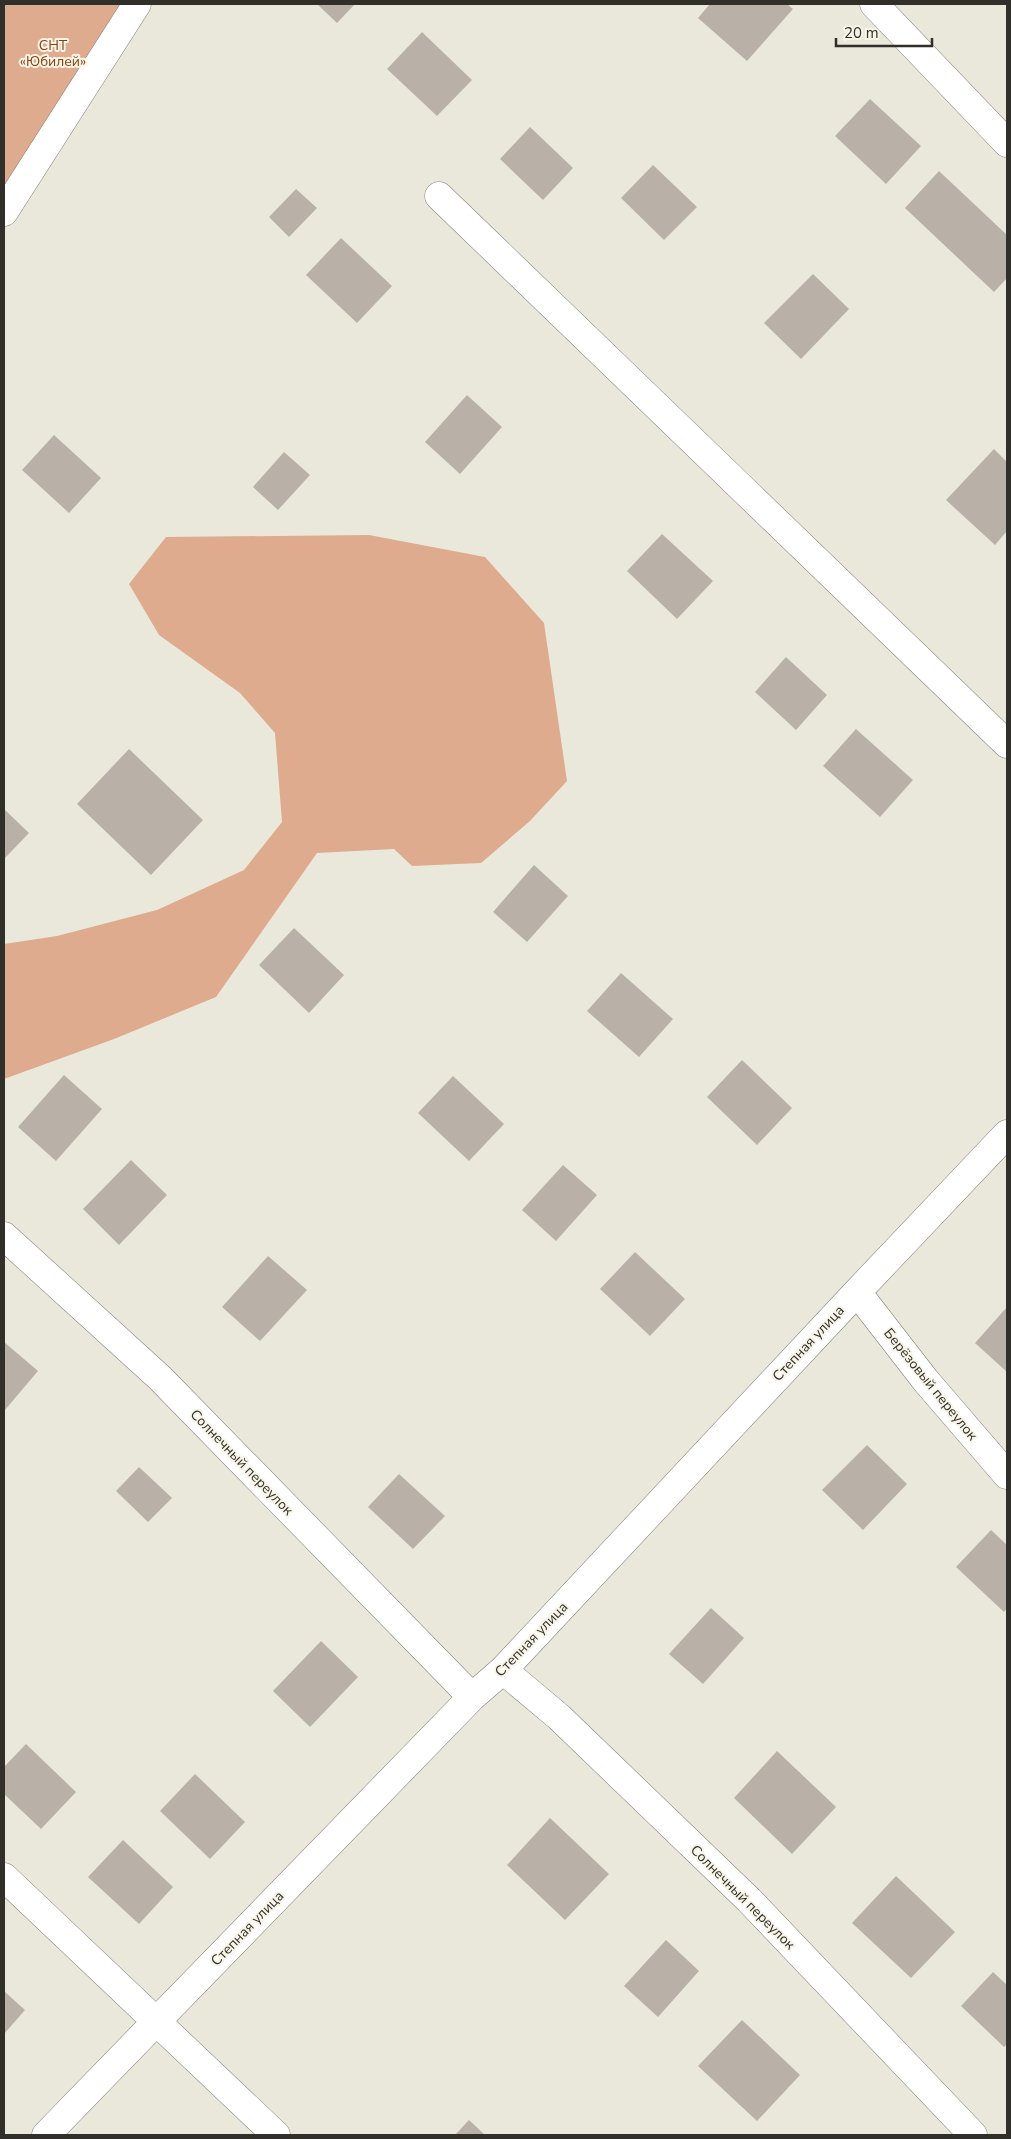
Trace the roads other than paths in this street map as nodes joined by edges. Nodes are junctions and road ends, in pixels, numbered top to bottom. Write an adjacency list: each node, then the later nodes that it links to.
1 (137, 4): 5 (street)
2 (874, 4): 3 (street)
3 (1007, 143)
4 (439, 196): 6 (street)
5 (4, 211)
6 (1007, 744)
7 (1007, 1134): 9 (street, Степная улица)
8 (4, 1236): 12 (street, Солнечный переулок)
9 (856, 1292): 10 (street, Берёзовый переулок); 11 (street, Степная улица)
10 (1007, 1475)
11 (503, 1670): 12 (street, Степная улица); 17 (street, Солнечный переулок)
12 (472, 1697): 14 (street, Степная улица)
13 (4, 1876): 14 (street)
14 (156, 2021): 15 (street, Степная улица); 16 (street)
15 (46, 2135)
16 (276, 2135)
17 (973, 2135)

